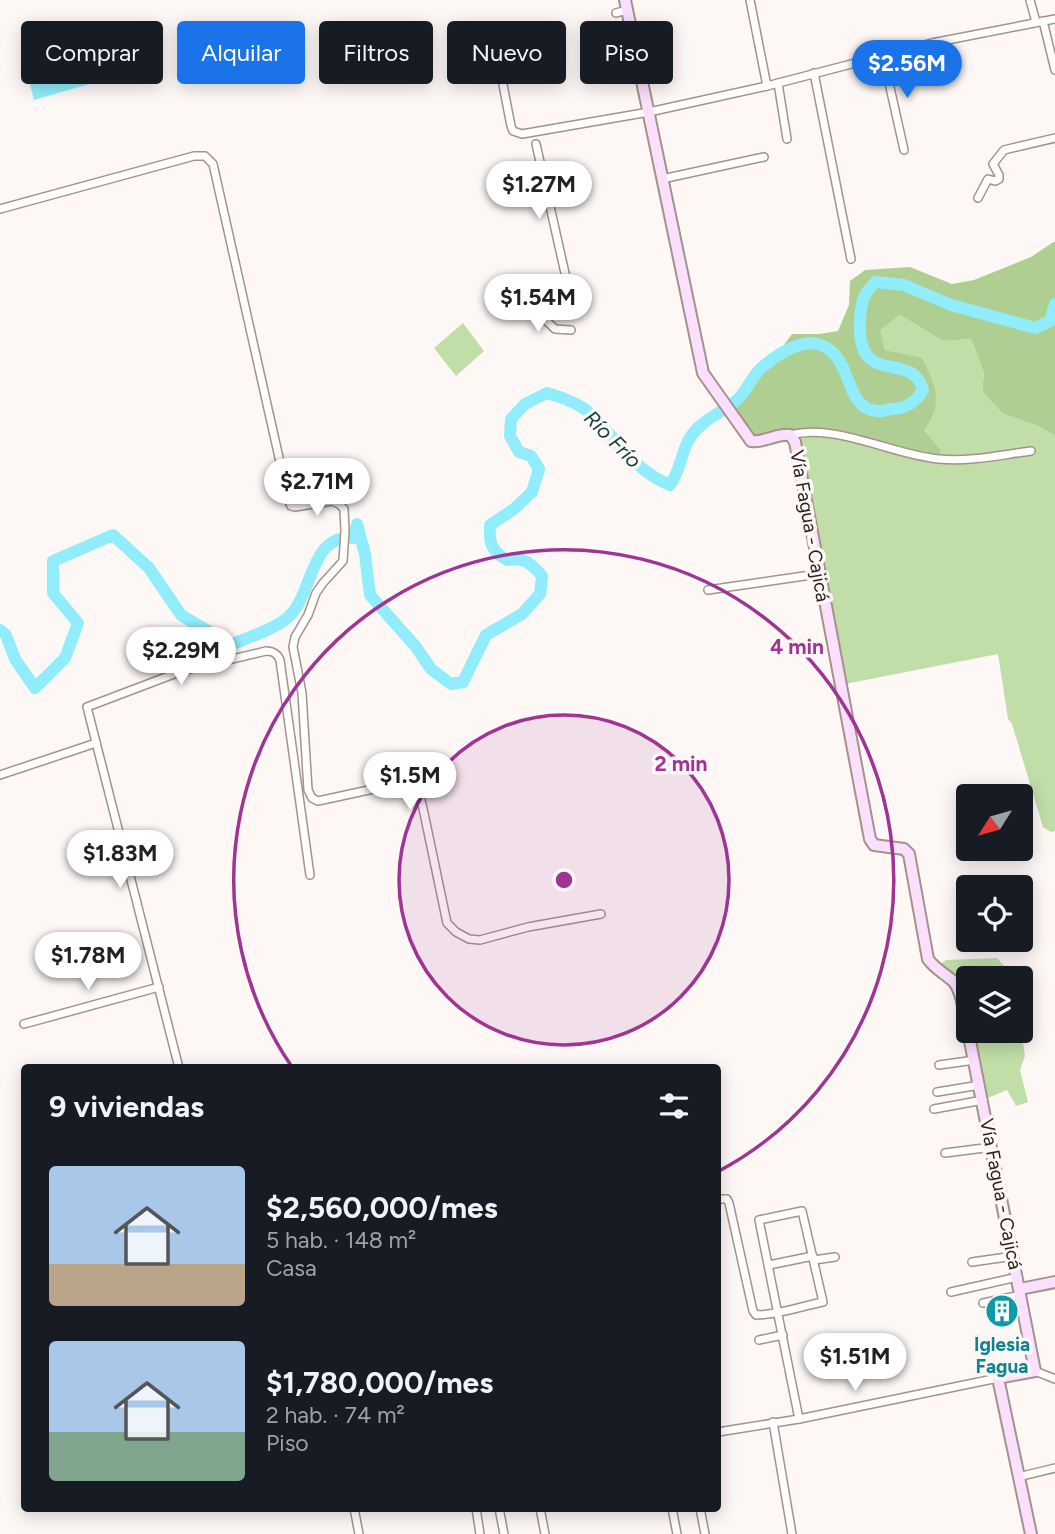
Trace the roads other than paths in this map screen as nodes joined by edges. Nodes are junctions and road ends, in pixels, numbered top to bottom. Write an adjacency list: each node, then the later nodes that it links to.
1 (750, 0): 11 (street)
2 (1030, 0): 5 (street)
3 (622, 8): 12 (street, Vía Fagua - Cajicá)
4 (1055, 19): 5 (street)
5 (1040, 22): 6 (street); 7 (street)
6 (883, 56): 8 (street); 16 (street)
7 (1055, 70)
8 (814, 74): 9 (street); 21 (street)
9 (778, 83): 11 (street); 13 (street)
10 (503, 84): 12 (street)
11 (767, 86): 12 (street)
12 (649, 112): 18 (street, Vía Fagua - Cajicá)
13 (787, 138)
14 (1055, 138): 19 (street)
15 (536, 144): 22 (street)
16 (904, 150)
17 (764, 157): 18 (street)
18 (662, 178): 25 (street, Vía Fagua - Cajicá)
19 (978, 198)
20 (0, 209): 32 (street)
21 (851, 259)
22 (569, 291)
23 (524, 300): 24 (street)
24 (571, 330)
25 (790, 435): 26 (street); 27 (street, Vía Fagua - Cajicá)
26 (1031, 451)
27 (818, 574): 28 (street); 33 (street, Vía Fagua - Cajicá)
28 (708, 590)
29 (96, 743): 30 (street); 31 (street); 34 (street)
30 (0, 775)
31 (310, 875)
32 (601, 914)
33 (956, 986)
34 (159, 987): 35 (street); 38 (street)
35 (24, 1024)
36 (971, 1043): 37 (street, Vía Fagua - Cajicá)
37 (975, 1060): 39 (street); 40 (street, Vía Fagua - Cajicá)
38 (178, 1064)
39 (939, 1065)
40 (980, 1085): 41 (street); 42 (street, Vía Fagua - Cajicá)
41 (937, 1092)
42 (983, 1100): 43 (street); 44 (street, Vía Fagua - Cajicá)
43 (934, 1109)
44 (992, 1147): 45 (street); 47 (street, Vía Fagua - Cajicá)
45 (945, 1153)
46 (721, 1199): 56 (street)
47 (1013, 1256): 50 (street); 53 (street, Vía Fagua - Cajicá)
48 (835, 1257): 49 (street)
49 (814, 1258): 51 (street); 51 (street); 56 (street)
50 (972, 1262)
51 (769, 1265): 56 (street)
52 (1055, 1282): 53 (street)
53 (1020, 1287): 54 (street); 55 (street); 59 (street, Vía Fagua - Cajicá)
54 (951, 1292)
55 (984, 1303)
56 (779, 1311): 57 (street)
57 (783, 1335): 58 (street); 62 (street)
58 (759, 1340)
59 (1035, 1371): 60 (street); 61 (street)
60 (998, 1378): 62 (street); 66 (street)
61 (1055, 1379)
62 (799, 1419): 63 (street)
63 (773, 1422): 64 (street); 79 (street)
64 (721, 1432)
65 (1055, 1468): 66 (street)
66 (1018, 1477): 80 (street)
67 (355, 1512): 73 (street)
68 (477, 1512): 74 (street)
69 (500, 1512): 75 (street)
70 (541, 1512): 76 (street)
71 (673, 1512): 77 (street)
72 (701, 1512): 78 (street)
73 (359, 1534)
74 (480, 1534)
75 (504, 1534)
76 (545, 1534)
77 (677, 1534)
78 (705, 1534)
79 (792, 1534)
80 (1031, 1534)

